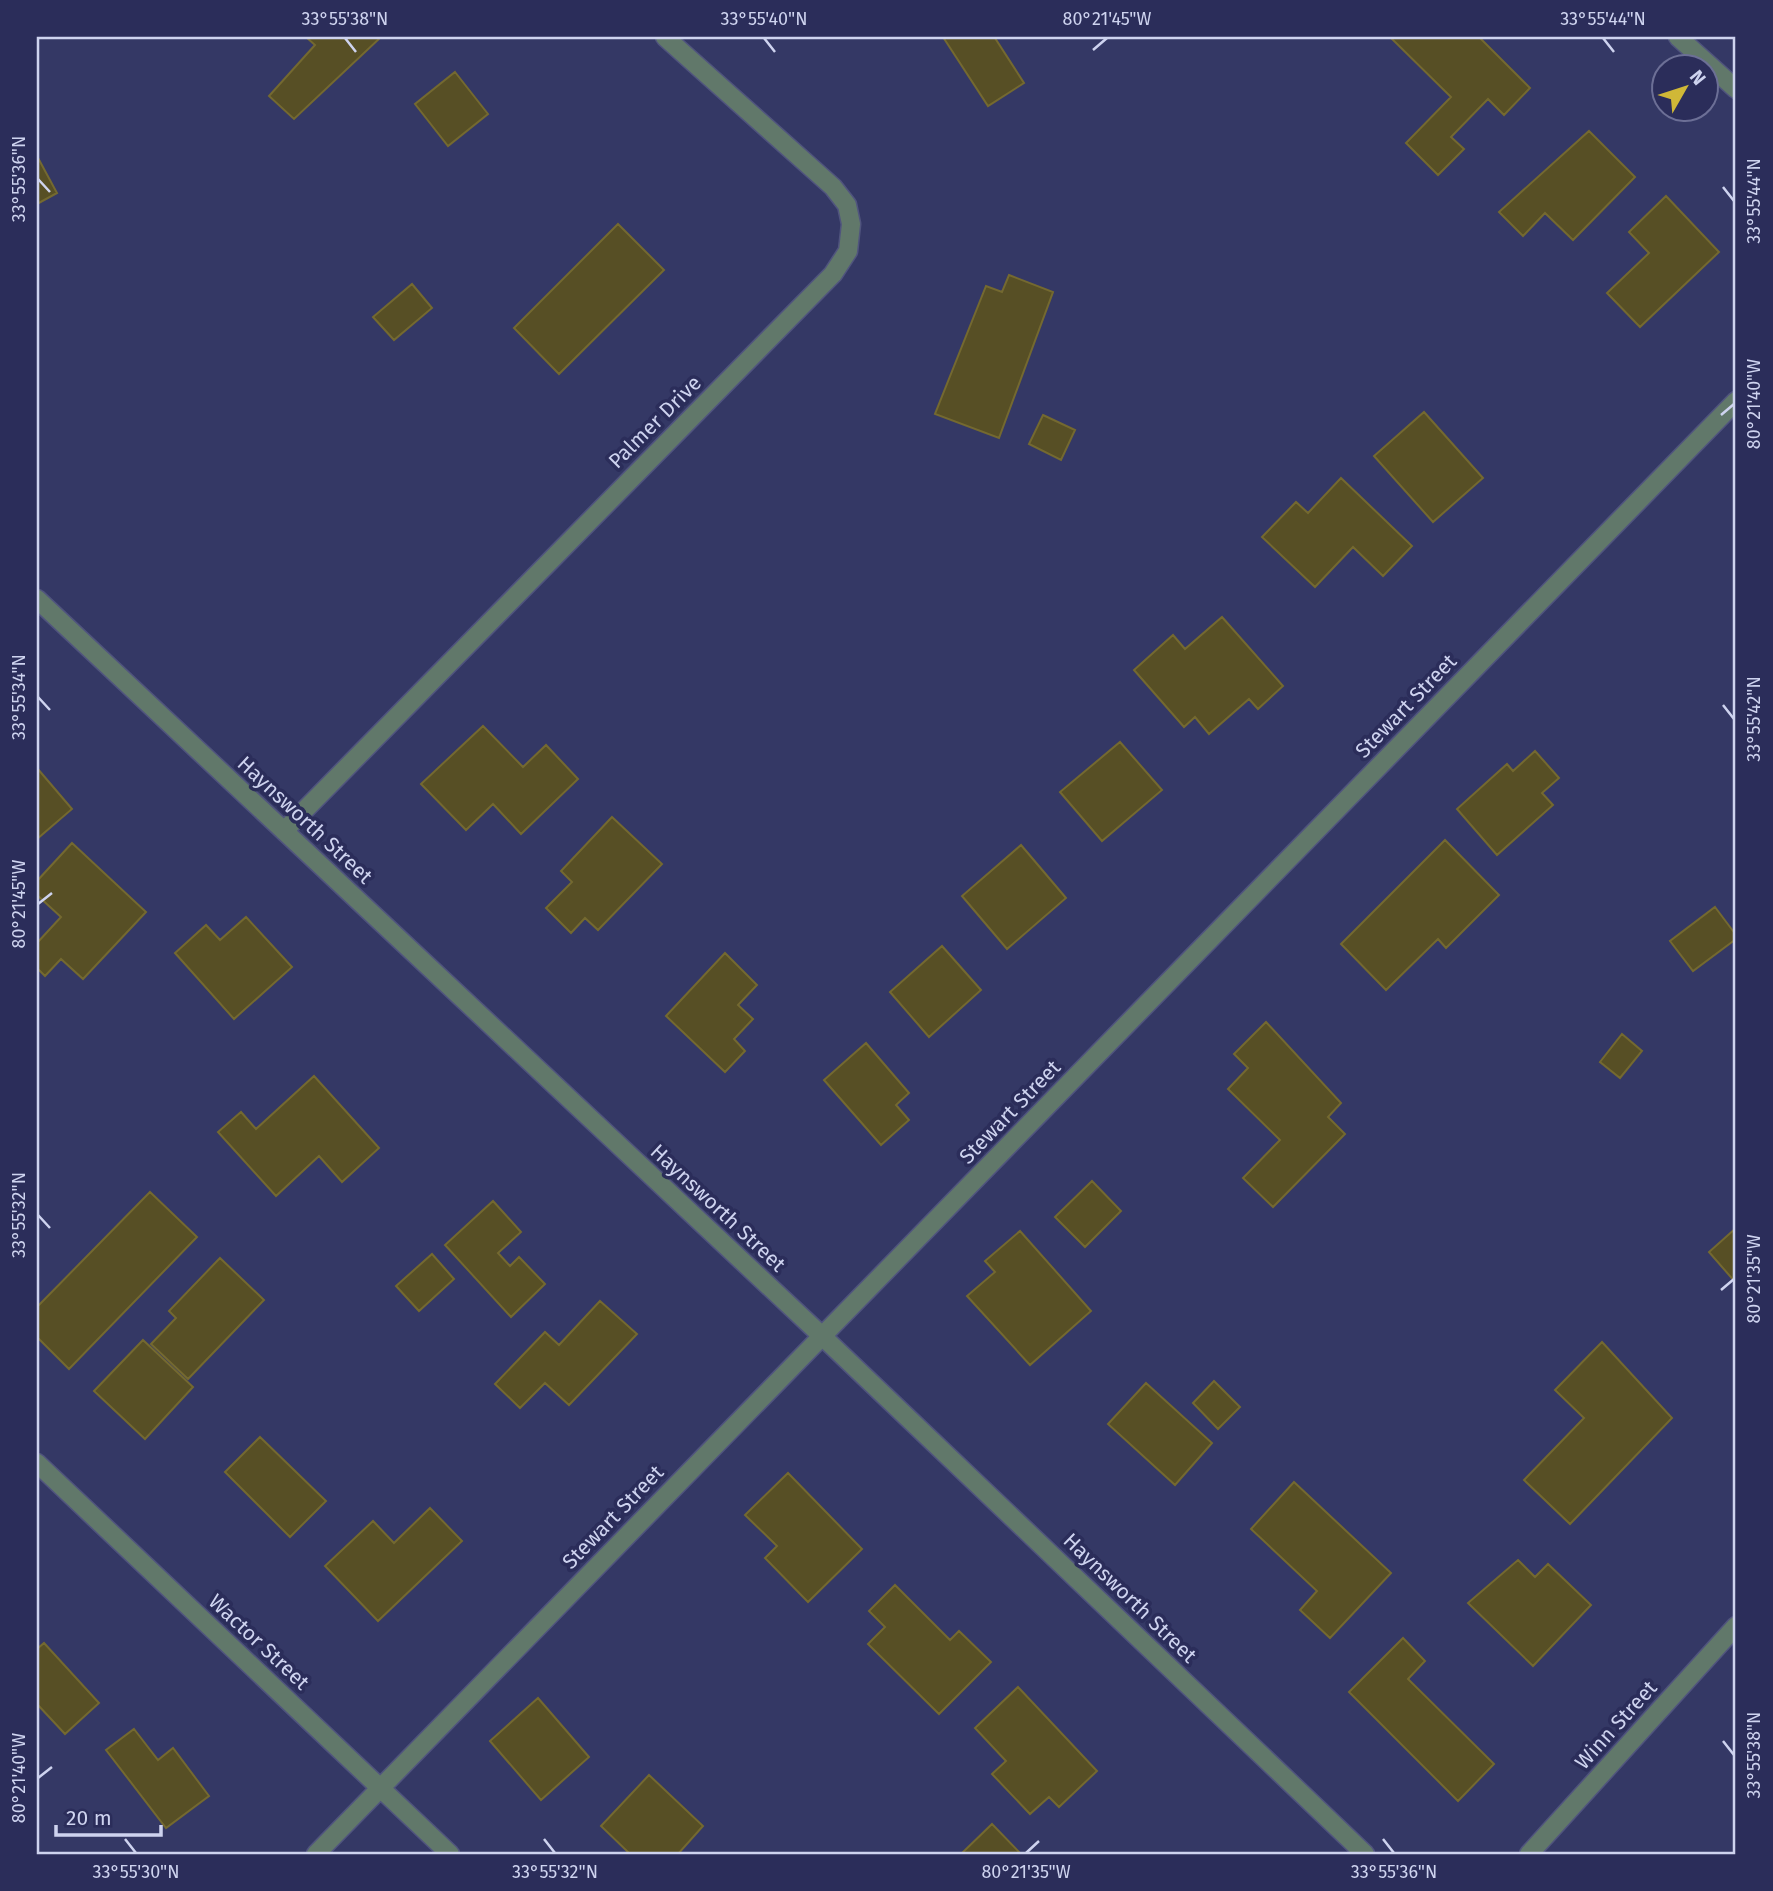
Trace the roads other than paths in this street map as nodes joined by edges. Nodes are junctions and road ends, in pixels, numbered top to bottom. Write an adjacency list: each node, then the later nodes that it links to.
1 (665, 37): 6 (street, Palmer Drive)
2 (1678, 37): 3 (street)
3 (1736, 89)
4 (1736, 401): 7 (street, Stewart Street)
5 (37, 598): 6 (street, Haynsworth Street)
6 (284, 831): 7 (street, Haynsworth Street)
7 (821, 1336): 10 (street, Stewart Street); 13 (street, Haynsworth Street)
8 (37, 1463): 10 (street, Wactor Street)
9 (1736, 1626): 14 (street, Winn Street)
10 (380, 1789): 11 (street, Stewart Street); 12 (street, Wactor Street)
11 (316, 1854)
12 (450, 1854)
13 (1365, 1854)
14 (1529, 1854)

